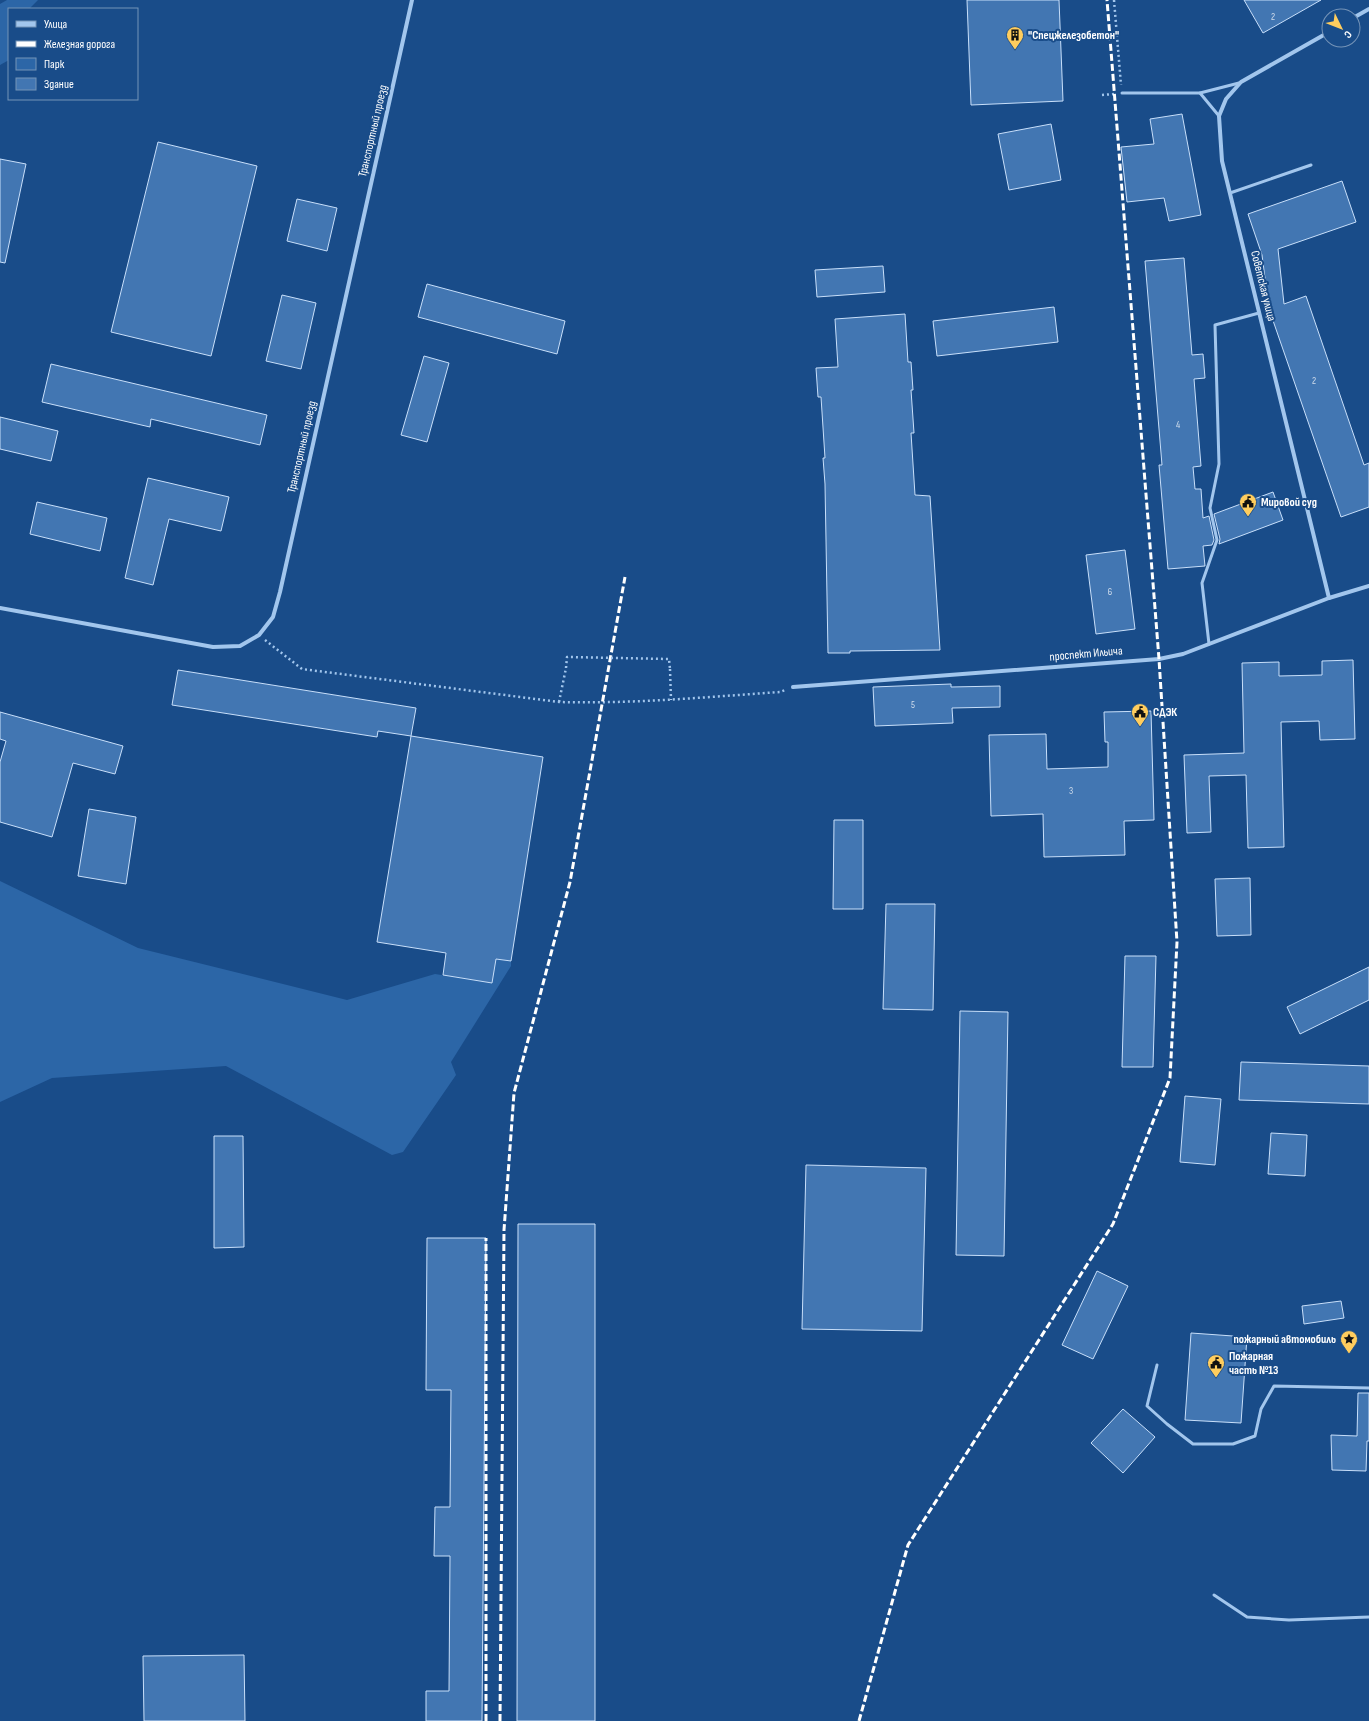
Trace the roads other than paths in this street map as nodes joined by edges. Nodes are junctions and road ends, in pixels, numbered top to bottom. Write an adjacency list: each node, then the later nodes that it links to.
1 (412, 0): 12 (street, Транспортный проезд)
2 (1321, 37): 3 (street)
3 (1241, 82): 5 (lane); 6 (street)
4 (1122, 93): 5 (lane)
5 (1200, 93): 6 (lane)
6 (1218, 116): 8 (street, Советская улица)
7 (1310, 165): 8 (lane)
8 (1230, 193): 9 (street, Советская улица)
9 (1259, 313): 11 (street, Советская улица); 13 (lane)
10 (1369, 586): 11 (street, проспект Ильича)
11 (1329, 598): 13 (street, проспект Ильича)
12 (0, 608)
13 (1209, 644): 14 (street, проспект Ильича)
14 (793, 687)
15 (1157, 1365): 16 (lane)
16 (1369, 1388)
17 (1214, 1595): 18 (lane)
18 (1369, 1617)

